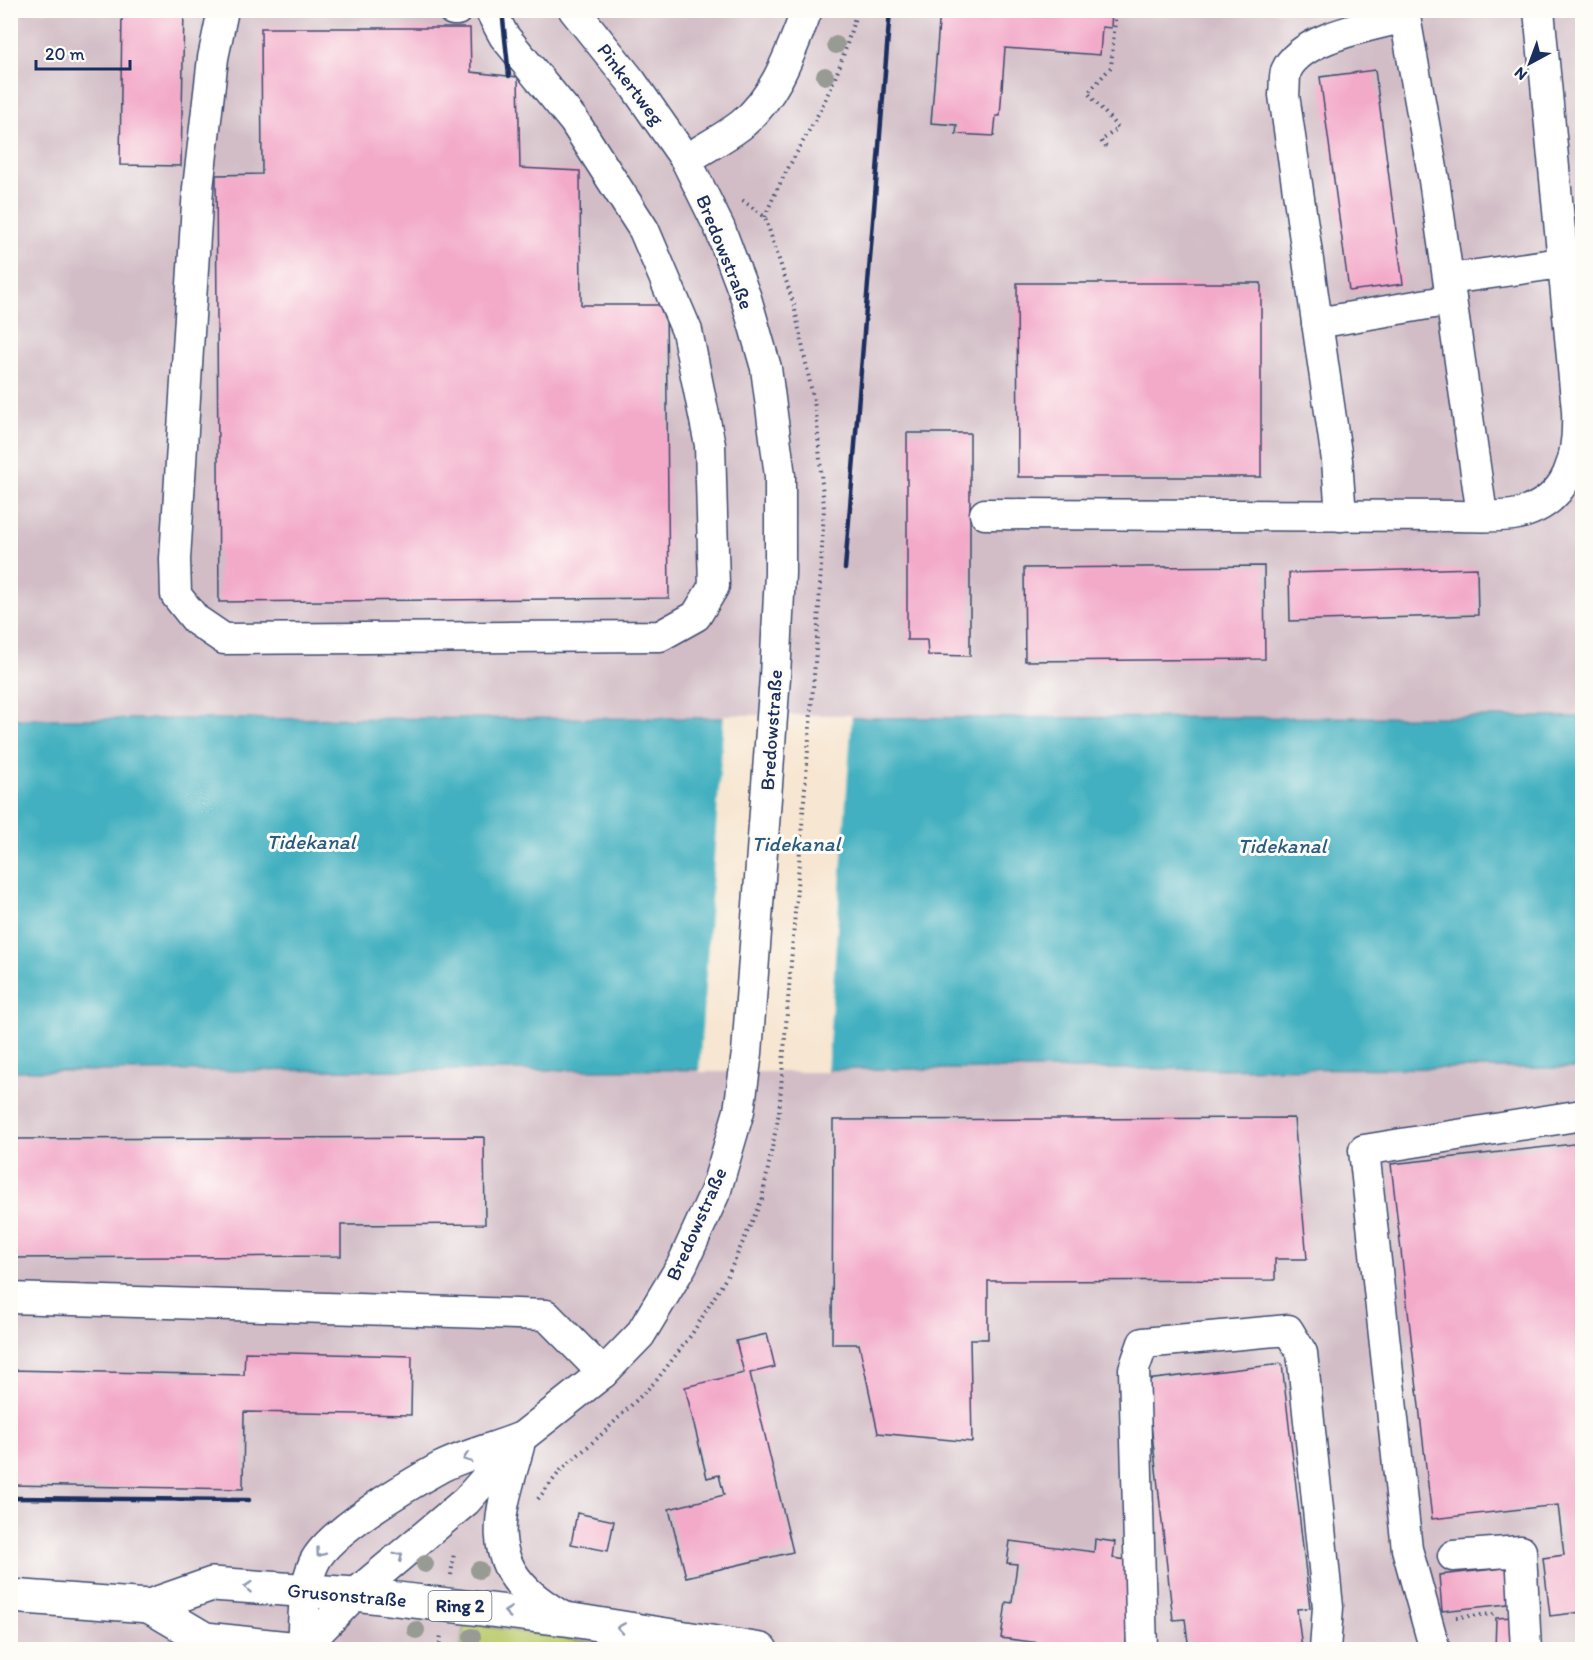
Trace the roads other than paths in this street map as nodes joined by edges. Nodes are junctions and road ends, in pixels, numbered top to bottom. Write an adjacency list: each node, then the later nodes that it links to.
1 (223, 10): 2 (street)
2 (490, 10)
3 (574, 10): 6 (street, Pinkertweg)
4 (807, 10): 6 (street)
5 (1539, 10): 7 (street)
6 (686, 160): 15 (street, Bredowstraße)
7 (1573, 261): 8 (street); 11 (street)
8 (1450, 289): 9 (street); 9 (street); 11 (street)
9 (1317, 323): 12 (street)
10 (985, 513): 12 (street)
11 (1482, 515): 12 (street)
12 (1341, 516)
13 (1582, 1115): 28 (street)
14 (10, 1298): 15 (street)
15 (603, 1373): 16 (street, Bredowstraße)
16 (522, 1437): 18 (street, Bredowstraße, one-way to 18); 19 (street, Bredowstraße, one-way to 16); 22 (street)
17 (1453, 1556): 29 (street)
18 (306, 1590): 19 (main road, Grusonstraße / Ring 2); 21 (main road, Grusonstraße / Ring 2, one-way to 21); 23 (street, Bredowstraße)
19 (354, 1594): 22 (main road, Grusonstraße / Ring 2, one-way to 19); 23 (street, Bredowstraße)
20 (10, 1596): 21 (main road, Grusonstraße / Ring 2)
21 (149, 1606): 23 (main road, Grusonstraße / Ring 2)
22 (566, 1619): 25 (main road, Grusonstraße / Ring 2, one-way to 22)
23 (302, 1649): 24 (main road, Grusonstraße / Ring 2)
24 (308, 1650)
25 (761, 1650)
26 (1142, 1650): 27 (street)
27 (1324, 1650)
28 (1435, 1650)
29 (1526, 1650)

